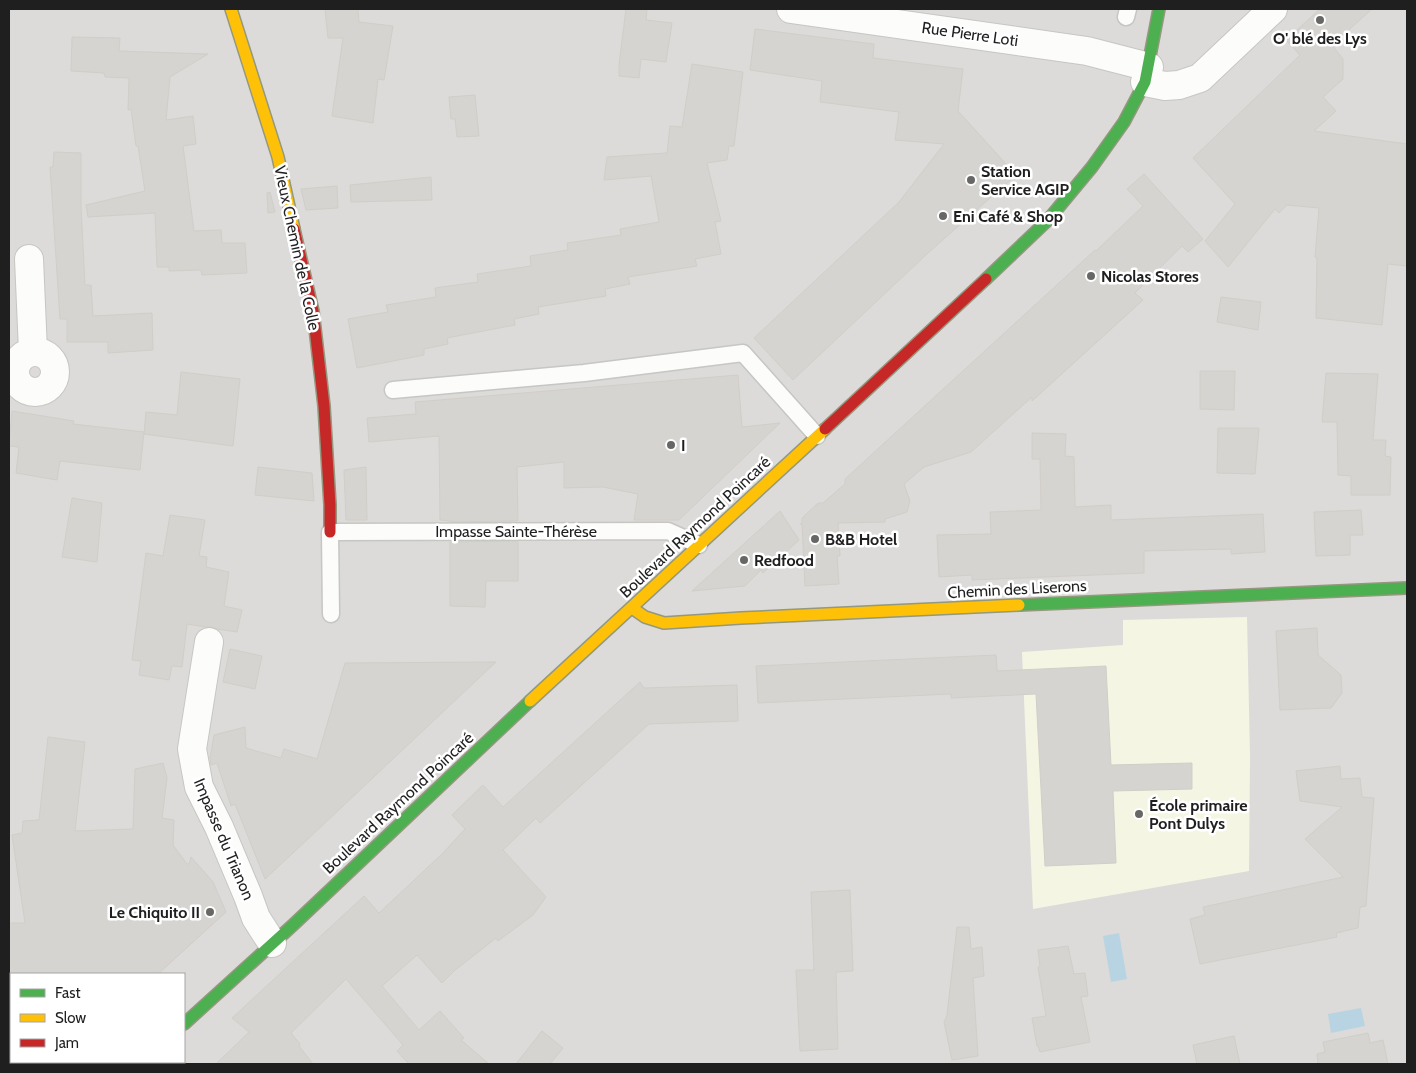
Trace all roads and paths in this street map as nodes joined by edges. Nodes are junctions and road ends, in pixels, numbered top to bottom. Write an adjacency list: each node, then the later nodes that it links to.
1 (231, 9): 11 (main road, Vieux Chemin de la Colle)
2 (790, 9): 5 (street, Rue Pierre Loti)
3 (1159, 9): 5 (main road, Boulevard Raymond Poincaré)
4 (1273, 9): 5 (street, Rue Pierre Loti)
5 (1147, 74): 10 (main road, Boulevard Raymond Poincaré)
6 (29, 259): 7 (street)
7 (33, 351): 8 (street); 8 (street)
8 (12, 373)
9 (393, 390): 10 (lane)
10 (817, 436): 12 (main road, Boulevard Raymond Poincaré)
11 (330, 532): 12 (lane, Impasse Sainte-Thérèse); 15 (lane, Vieux Chemin de la Colle)
12 (698, 545): 14 (main road, Boulevard Raymond Poincaré)
13 (1407, 588): 14 (main road, Chemin des Liserons)
14 (632, 608): 17 (main road, Boulevard Raymond Poincaré)
15 (331, 614)
16 (209, 642): 17 (street, Impasse du Trianon)
17 (272, 943): 18 (main road, Boulevard Raymond Poincaré)
18 (185, 1023)

